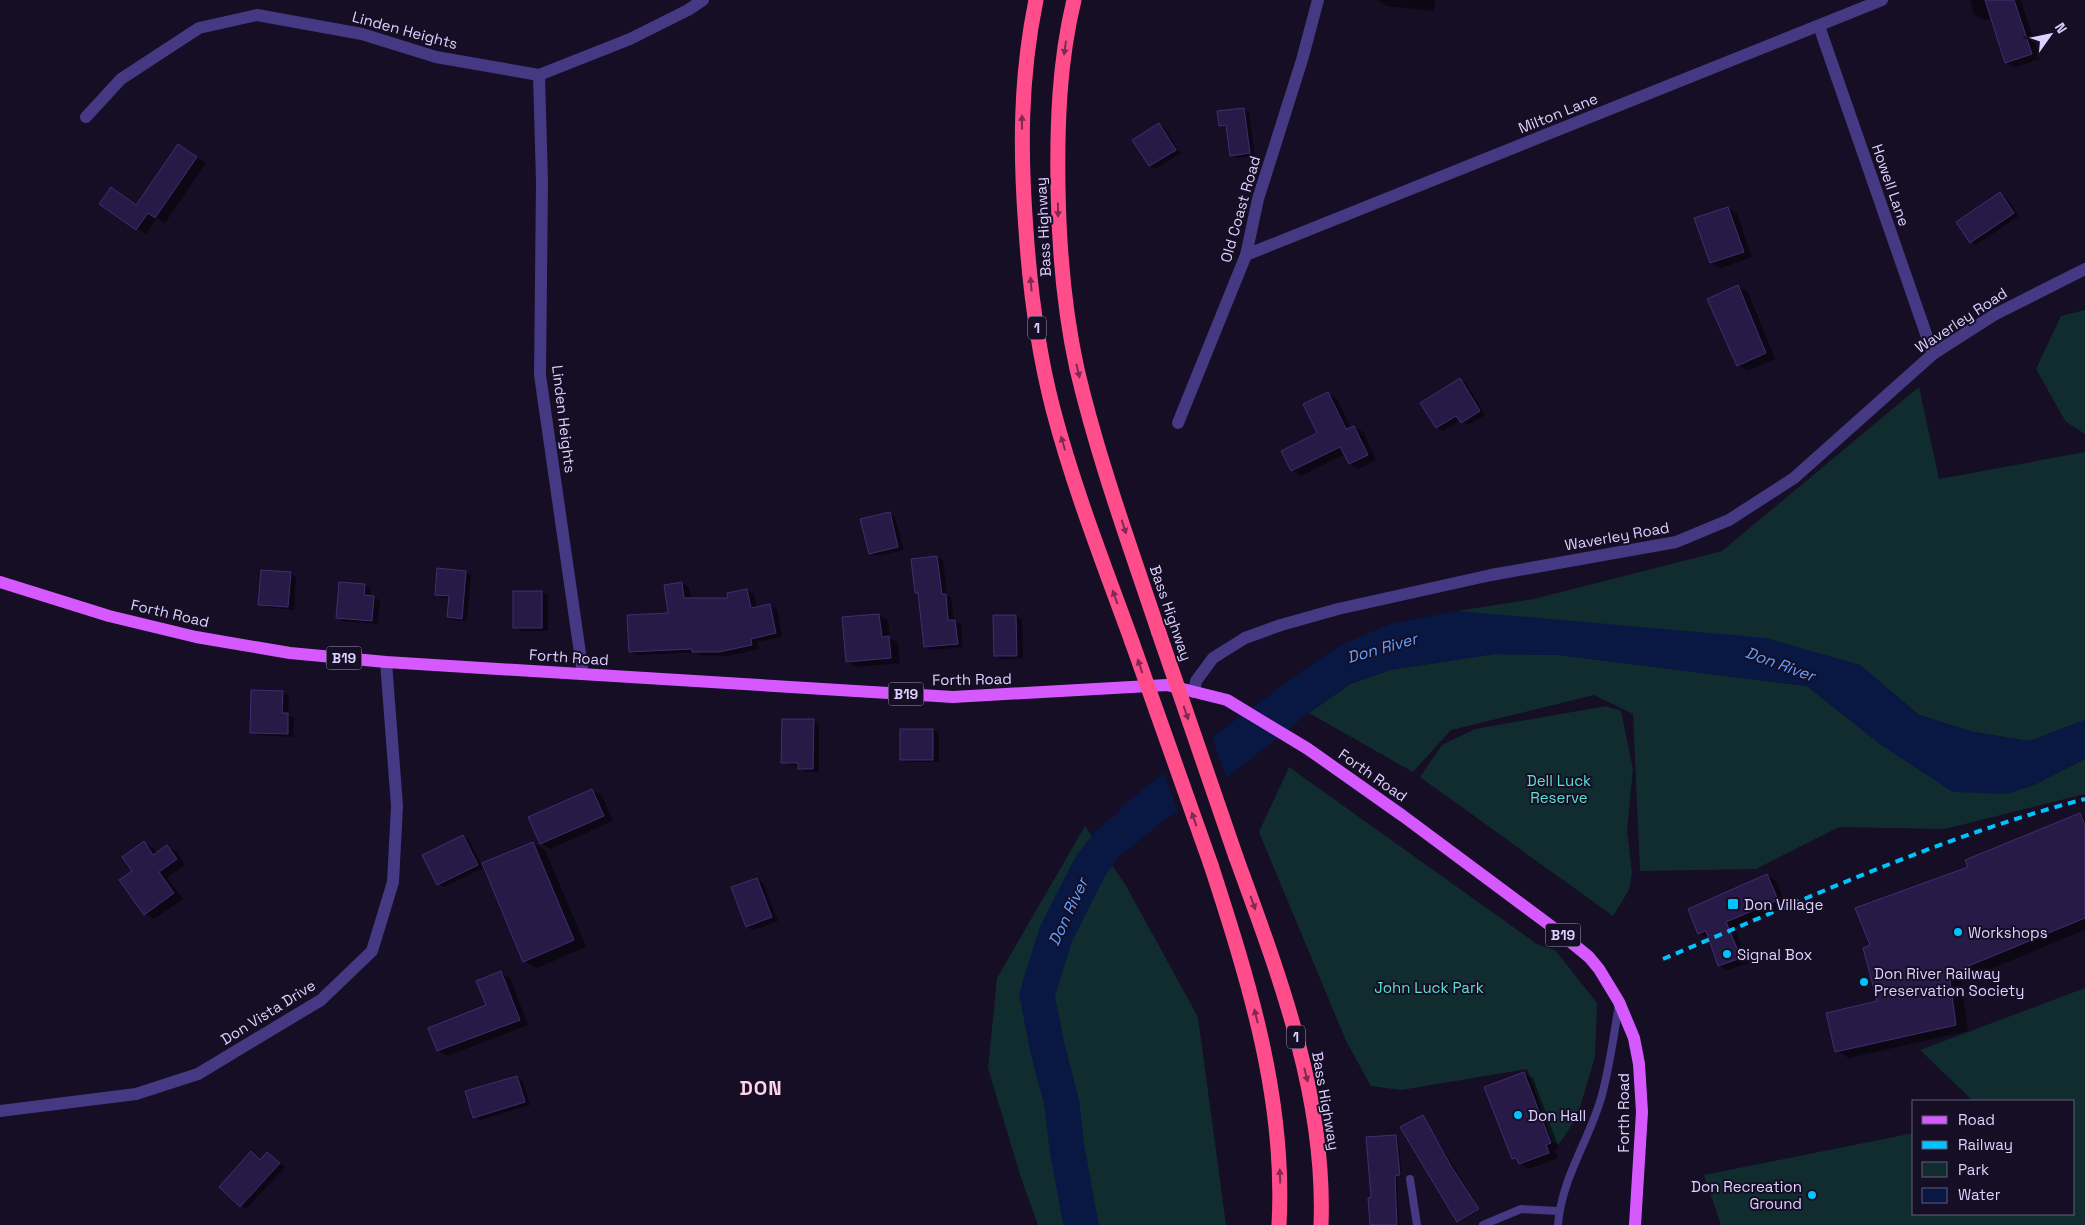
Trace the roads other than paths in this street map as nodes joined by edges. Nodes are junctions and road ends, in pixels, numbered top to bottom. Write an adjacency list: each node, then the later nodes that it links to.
1 (704, 0): 7 (street)
2 (1036, 0): 21 (highway, Bass Highway / 1, one-way to 2, bridge)
3 (1074, 0): 22 (highway, Bass Highway / 1, one-way to 22, bridge)
4 (1318, 0): 9 (street, Old Coast Road)
5 (1882, 0): 6 (street, Milton Lane)
6 (1819, 26): 9 (street, Milton Lane); 11 (street, Howell Lane)
7 (539, 75): 8 (street, Linden Heights); 15 (street, Linden Heights)
8 (86, 117)
9 (1246, 255): 12 (street, Old Coast Road)
10 (2085, 269): 11 (street, Waverley Road)
11 (1933, 354): 16 (street, Waverley Road)
12 (1178, 422)
13 (0, 582): 14 (main road, Forth Road / B19)
14 (386, 662): 15 (main road, Forth Road / B19); 18 (street, Don Vista Drive)
15 (583, 674): 16 (main road, Forth Road / B19)
16 (1194, 692): 17 (main road, Forth Road / B19)
17 (1619, 1002): 20 (lane); 26 (main road, Forth Road / B19)
18 (0, 1112)
19 (1410, 1179): 23 (lane)
20 (1559, 1211): 24 (lane); 25 (lane)
21 (1279, 1225)
22 (1322, 1225)
23 (1417, 1225)
24 (1483, 1225)
25 (1558, 1225)
26 (1635, 1225)

